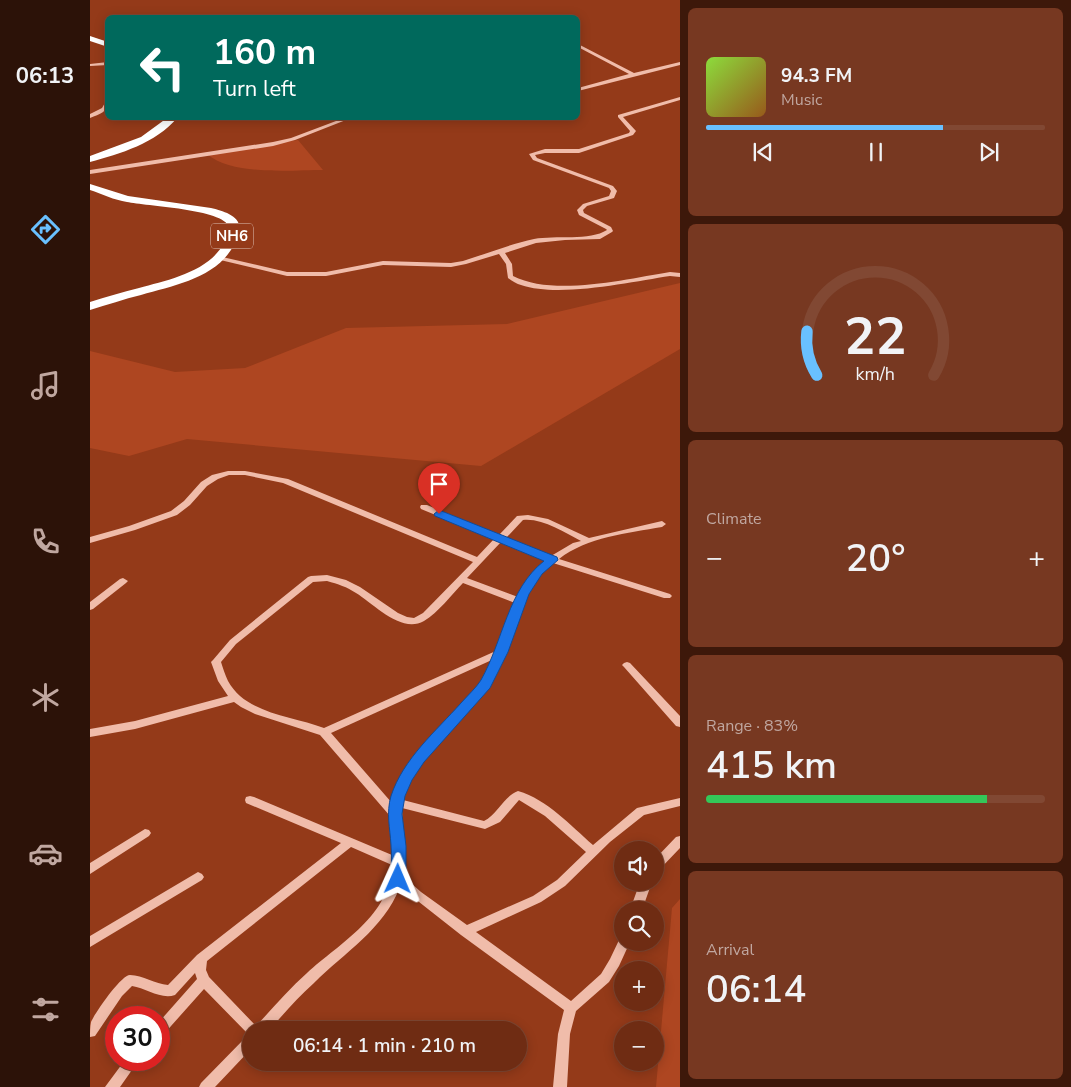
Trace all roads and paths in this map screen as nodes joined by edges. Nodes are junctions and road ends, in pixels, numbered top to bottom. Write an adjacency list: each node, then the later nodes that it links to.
1 (90, 38): 2 (highway)
2 (105, 44)
3 (580, 46): 7 (street)
4 (105, 63): 6 (street)
5 (680, 63): 7 (street)
6 (90, 65)
7 (632, 74): 8 (street)
8 (580, 88)
9 (680, 98): 17 (street)
10 (105, 107): 11 (street)
11 (90, 116)
12 (170, 120): 14 (highway)
13 (343, 120): 15 (street)
14 (90, 158)
15 (90, 172)
16 (90, 187): 18 (highway, NH6)
17 (501, 252): 18 (street); 19 (street)
18 (218, 258): 20 (highway, NH6)
19 (680, 275)
20 (90, 306)
21 (424, 507): 23 (street)
22 (662, 524): 25 (street)
23 (501, 539): 25 (street); 26 (street); 27 (street)
24 (90, 540): 27 (street)
25 (586, 540): 26 (street)
26 (552, 560): 30 (street); 31 (street)
27 (479, 561): 28 (street)
28 (462, 579): 31 (street); 35 (street)
29 (123, 581): 32 (street)
30 (667, 596)
31 (520, 601): 33 (street)
32 (90, 608)
33 (502, 652): 38 (street); 41 (street)
34 (627, 665): 36 (street)
35 (235, 698): 37 (street); 38 (street)
36 (680, 724)
37 (90, 732)
38 (324, 732): 41 (street)
39 (250, 800): 44 (street)
40 (680, 802): 45 (street)
41 (396, 809): 45 (street); 47 (street)
42 (145, 833): 48 (street)
43 (680, 840): 46 (street)
44 (350, 842): 47 (street); 54 (street)
45 (594, 852): 51 (street)
46 (664, 857)
47 (398, 862): 50 (street)
48 (90, 869)
49 (198, 877): 52 (street)
50 (398, 879): 51 (street); 59 (street)
51 (465, 930): 56 (street)
52 (90, 942)
53 (619, 951): 56 (street)
54 (201, 959): 55 (street); 60 (street)
55 (204, 980): 57 (street); 58 (street)
56 (571, 1008): 65 (street)
57 (170, 1018)
58 (243, 1021)
59 (269, 1021)
60 (91, 1032)
61 (242, 1049): 64 (street)
62 (124, 1071): 63 (street)
63 (112, 1087)
64 (206, 1087)
65 (560, 1087)

